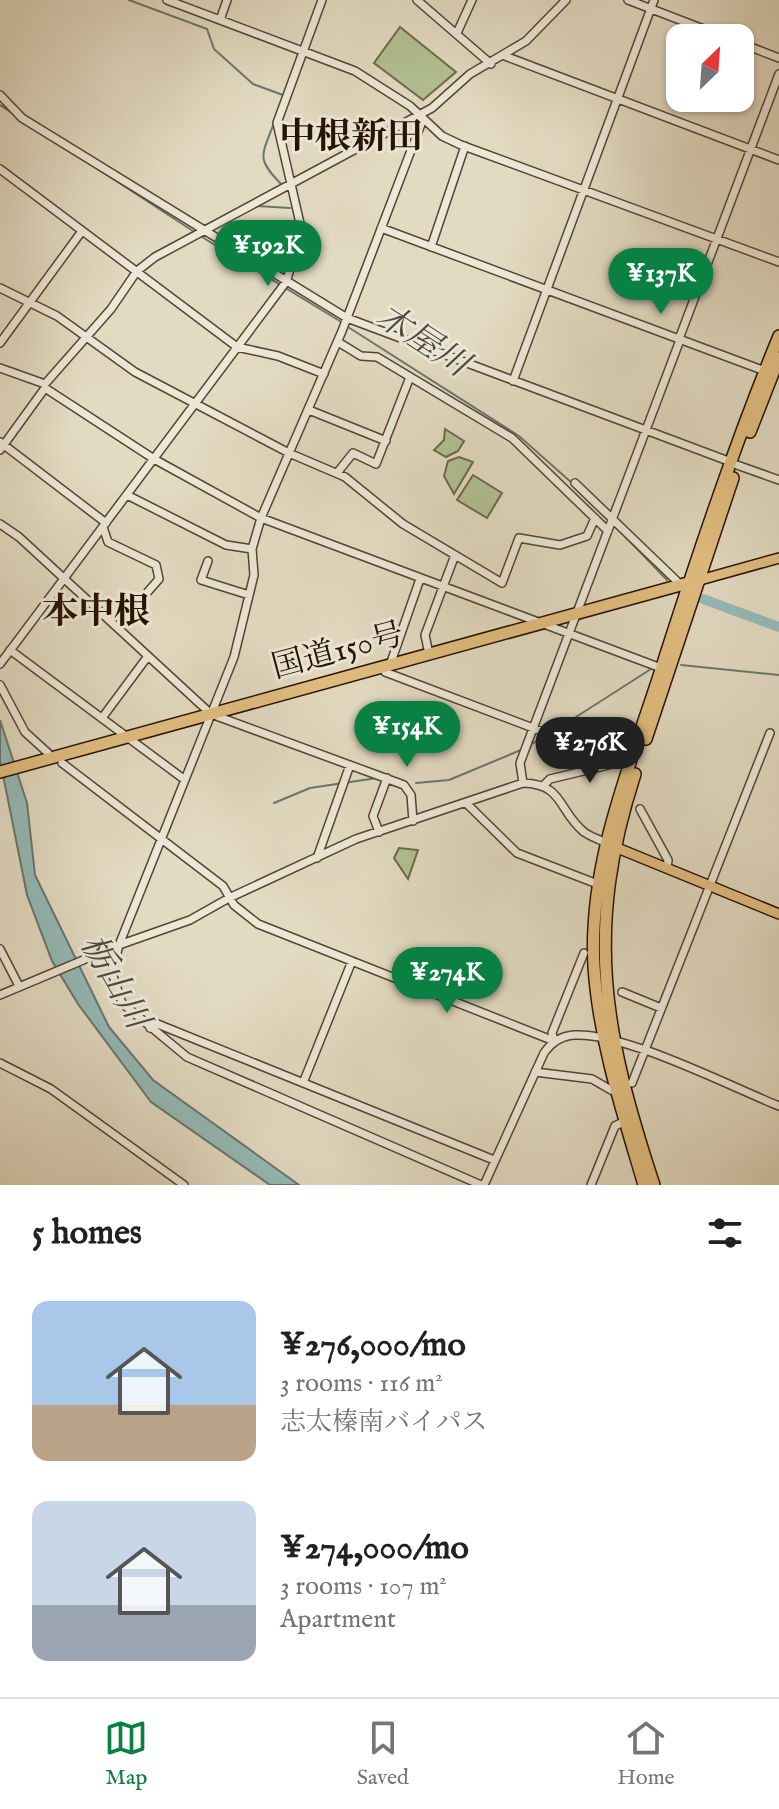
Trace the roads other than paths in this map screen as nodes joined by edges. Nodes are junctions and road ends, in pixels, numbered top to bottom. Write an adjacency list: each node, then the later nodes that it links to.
1 (167, 0): 10 (street)
2 (227, 0): 10 (street)
3 (322, 0): 14 (street)
4 (417, 0): 12 (street)
5 (472, 0): 12 (street)
6 (566, 0): 15 (street)
7 (628, 0): 9 (street)
8 (654, 0): 9 (street)
9 (651, 10): 11 (street); 20 (street)
10 (220, 20): 14 (street)
11 (689, 24)
12 (457, 33): 17 (street)
13 (754, 48): 16 (street)
14 (303, 51): 21 (street); 26 (street)
15 (505, 56): 17 (street); 20 (street)
16 (779, 58)
17 (491, 64): 21 (street)
18 (779, 74): 23 (street)
19 (0, 95): 30 (street)
20 (617, 100): 23 (street); 27 (street)
21 (420, 116): 22 (street); 26 (street); 28 (street)
22 (465, 146): 27 (street); 32 (street)
23 (750, 150): 24 (street); 31 (street)
24 (779, 160)
25 (0, 169): 29 (street)
26 (289, 185): 30 (street); 35 (street)
27 (583, 191): 31 (street); 37 (street)
28 (381, 228): 32 (street); 39 (street)
29 (82, 231): 34 (street); 38 (street)
30 (205, 231): 34 (street); 35 (street)
31 (717, 239): 33 (street); 42 (street)
32 (431, 247): 37 (street)
33 (779, 262)
34 (137, 271): 40 (street); 45 (street)
35 (286, 282): 39 (street); 45 (street)
36 (0, 288): 38 (street)
37 (546, 289): 42 (street); 51 (street)
38 (29, 303): 40 (street); 44 (street)
39 (347, 318): 43 (street); 51 (street)
40 (88, 336): 52 (street); 53 (street)
41 (779, 336): 49 (highway)
42 (680, 339): 49 (street); 55 (street)
43 (338, 342): 48 (street); 50 (street)
44 (0, 343)
45 (237, 347): 48 (street); 53 (street)
46 (779, 358): 49 (highway)
47 (0, 368): 52 (street)
48 (324, 374): 54 (street)
49 (772, 374): 60 (highway)
50 (410, 377): 56 (street); 67 (street)
51 (513, 381): 55 (street)
52 (44, 386): 57 (street); 59 (street)
53 (195, 402): 58 (street); 59 (street)
54 (309, 410): 56 (street); 58 (street)
55 (646, 431): 60 (street); 65 (street)
56 (386, 441): 61 (street)
57 (1, 445): 69 (street)
58 (289, 453): 61 (street); 66 (street)
59 (154, 459): 64 (street); 66 (street)
60 (734, 464): 62 (street); 77 (highway)
61 (337, 473): 72 (street)
62 (779, 480)
63 (575, 483): 65 (street)
64 (127, 495): 69 (street); 71 (street)
65 (613, 517): 70 (street); 77 (street)
66 (261, 518): 71 (street); 76 (street)
67 (595, 518): 70 (street); 72 (street)
68 (0, 524): 75 (street)
69 (105, 525): 75 (street); 82 (street)
70 (608, 531): 80 (street)
71 (252, 549): 79 (street)
72 (455, 555): 78 (street)
73 (779, 558): 77 (main road)
74 (208, 561): 79 (street)
75 (64, 578): 82 (street); 84 (street)
76 (420, 579): 78 (street); 88 (street)
77 (690, 582): 80 (highway, 国道150号); 89 (highway); 110 (highway)
78 (443, 586): 81 (street); 85 (street)
79 (249, 595): 91 (street)
80 (577, 614): 81 (highway, 国道150号); 83 (street)
81 (539, 623): 83 (street); 85 (highway, 国道150号)
82 (117, 627): 86 (street)
83 (569, 634): 89 (street); 93 (street)
84 (10, 650): 87 (street); 92 (street)
85 (429, 654): 88 (highway, 国道150号)
86 (148, 656): 91 (street); 92 (street)
87 (0, 664)
88 (386, 666): 91 (highway, 国道150号); 93 (street)
89 (661, 668): 98 (highway)
90 (0, 685): 96 (street)
91 (211, 714): 95 (highway, 国道150号); 99 (street); 102 (street)
92 (102, 718): 95 (street)
93 (534, 728): 98 (street); 103 (street)
94 (770, 733): 114 (street)
95 (128, 737): 100 (highway, 国道150号); 102 (street)
96 (48, 753)
97 (62, 763): 109 (street)
98 (627, 763): 104 (street); 110 (highway)
99 (350, 765): 101 (street); 111 (street)
100 (0, 772)
101 (387, 778): 107 (street); 108 (street)
102 (185, 780): 109 (street)
103 (523, 783): 104 (street); 105 (street)
104 (544, 785): 110 (street)
105 (466, 803): 107 (street); 113 (street)
106 (640, 809): 112 (street)
107 (413, 821): 108 (street)
108 (379, 832): 111 (street)
109 (162, 838): 115 (street); 117 (street)
110 (611, 845): 112 (main road); 113 (highway); 126 (highway)
111 (317, 858): 115 (street)
112 (667, 869): 114 (main road)
113 (600, 885): 126 (highway)
114 (710, 886): 116 (main road); 124 (street)
115 (229, 898): 117 (street); 120 (street)
116 (779, 914)
117 (119, 945): 121 (street); 125 (street)
118 (0, 949): 121 (street)
119 (584, 953): 127 (street)
120 (352, 961): 127 (street); 131 (street)
121 (19, 986): 123 (street)
122 (622, 992): 124 (street)
123 (0, 995)
124 (661, 1008): 128 (street)
125 (150, 1028): 131 (street); 138 (street)
126 (608, 1037): 127 (street); 128 (street); 135 (highway); 141 (highway)
127 (554, 1041): 130 (street)
128 (644, 1051): 132 (street); 134 (street)
129 (2, 1068): 137 (street)
130 (535, 1072): 133 (street); 136 (street)
131 (303, 1083): 136 (street)
132 (632, 1083)
133 (611, 1090)
134 (779, 1106)
135 (625, 1121): 139 (street); 140 (highway)
136 (494, 1160): 138 (street)
137 (184, 1185)
138 (482, 1185)
139 (591, 1185)
140 (644, 1185)
141 (654, 1185)

